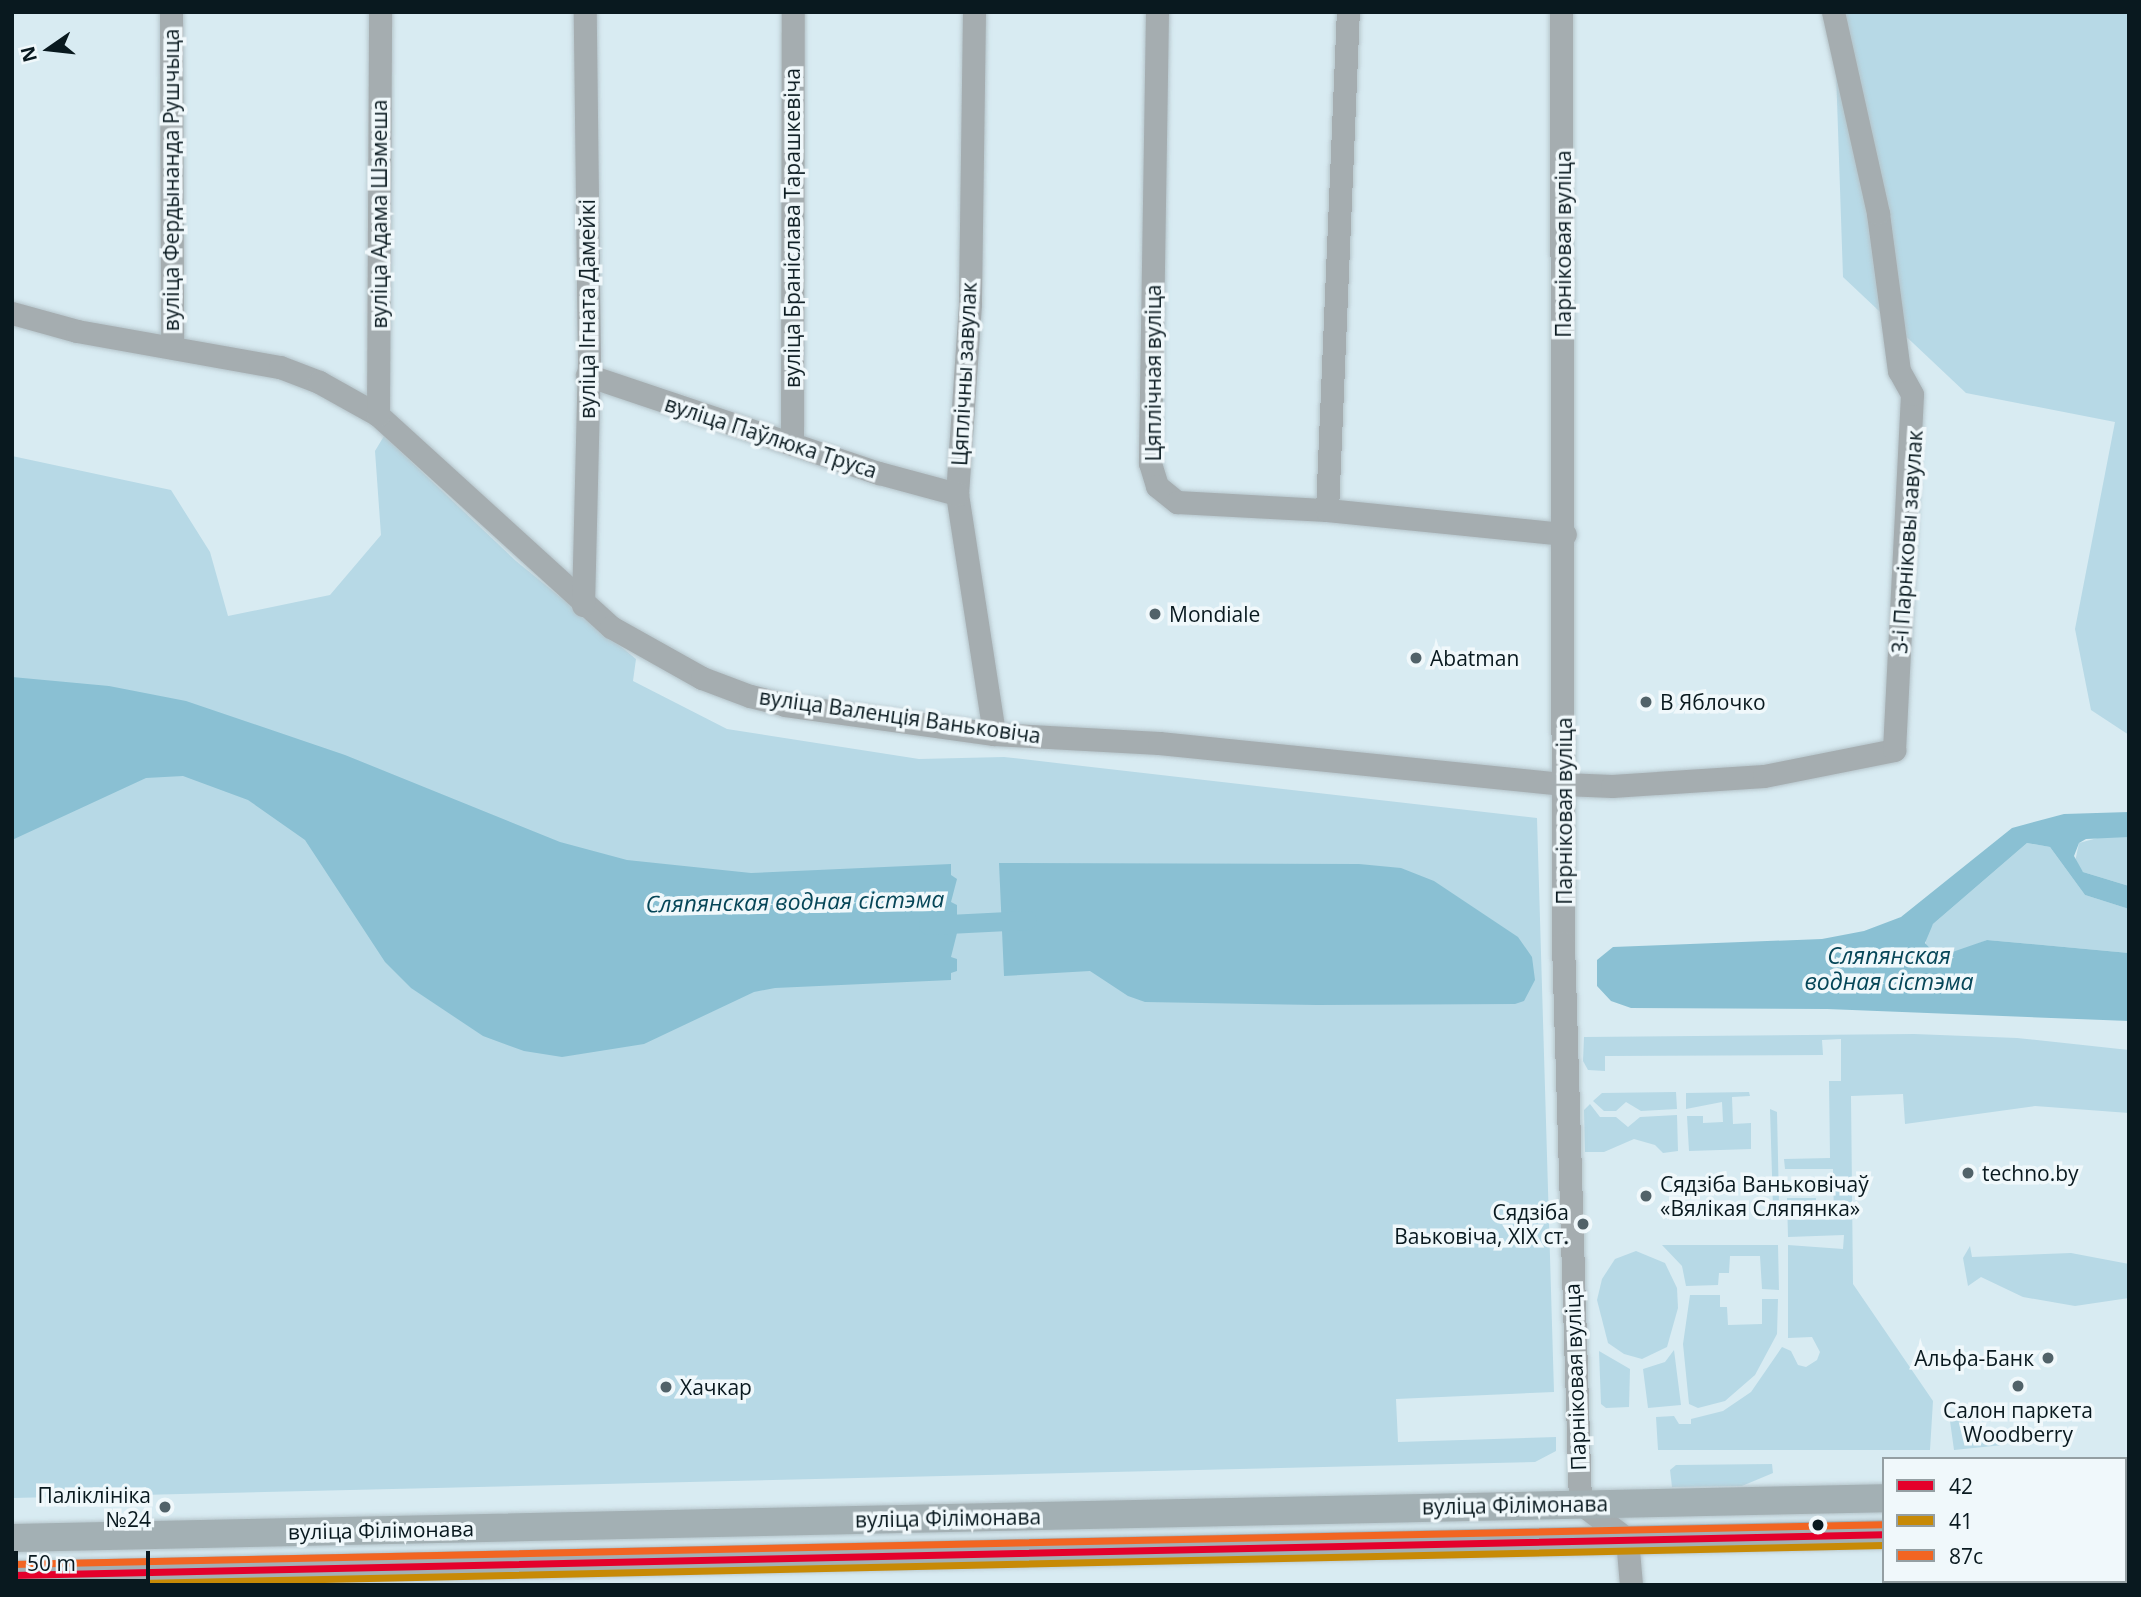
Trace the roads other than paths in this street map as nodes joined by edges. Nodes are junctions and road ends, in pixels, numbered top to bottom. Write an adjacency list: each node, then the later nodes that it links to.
1 (171, 12): 11 (street, вуліца Фердынанда Рушчыца)
2 (380, 12): 13 (street, вуліца Адама Шэмеша)
3 (585, 12): 12 (street, вуліца Ігната Дамейкі)
4 (793, 12): 14 (street, вуліца Браніслава Тарашкевіча)
5 (974, 12): 15 (street, Цяплічны завулак)
6 (1157, 12): 16 (street, Цяплічная вуліца)
7 (1348, 12): 16 (street)
8 (1561, 12): 17 (street, Парніковая вуліца)
9 (1833, 12): 20 (street, 3-і Парніковы завулак)
10 (12, 313): 11 (street, вуліца Валенція Ваньковіча)
11 (172, 347): 13 (street, вуліца Валенція Ваньковіча)
12 (587, 375): 14 (street, вуліца Паўлюка Труса); 18 (street, вуліца Ігната Дамейкі)
13 (378, 415): 18 (street, вуліца Валенція Ваньковіча)
14 (792, 444): 15 (street, вуліца Паўлюка Труса)
15 (957, 494): 19 (street, Цяплічны завулак)
16 (1327, 510): 17 (street, Цяплічная вуліца)
17 (1565, 534): 20 (street, Парніковая вуліца)
18 (583, 605): 19 (street, вуліца Валенція Ваньковіча)
19 (994, 734): 20 (street, вуліца Валенція Ваньковіча)
20 (1564, 784): 22 (street, Парніковая вуліца)
21 (1882, 1498): 22 (main road, вуліца Філімонава)
22 (1580, 1503): 23 (main road, вуліца Філімонава); 28 (street)
23 (1149, 1514): 24 (main road, вуліца Філімонава); 29 (main road)
24 (724, 1522): 25 (main road, вуліца Філімонава); 30 (main road)
25 (494, 1528): 27 (main road, вуліца Філімонава); 31 (main road)
26 (1882, 1534): 28 (main road, вуліца Філімонава)
27 (12, 1538)
28 (1627, 1539): 29 (main road, вуліца Філімонава); 33 (street)
29 (1150, 1550): 30 (main road, вуліца Філімонава)
30 (725, 1558): 31 (main road, вуліца Філімонава)
31 (495, 1564): 32 (main road, вуліца Філімонава)
32 (12, 1574)
33 (1630, 1585)

